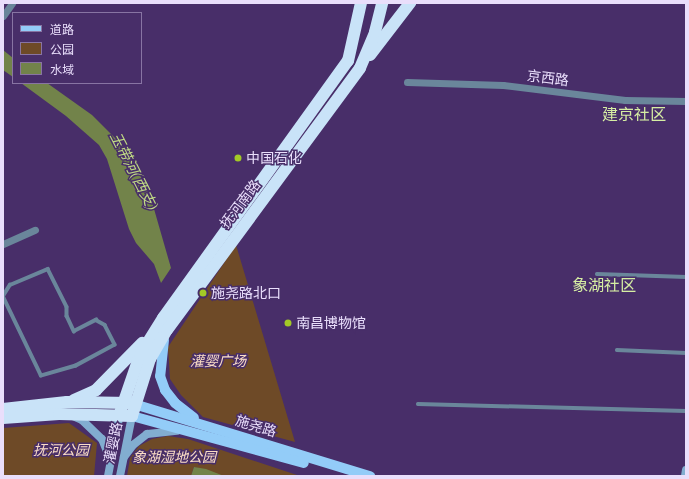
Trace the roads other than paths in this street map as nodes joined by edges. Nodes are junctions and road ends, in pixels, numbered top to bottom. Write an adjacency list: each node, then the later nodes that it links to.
1 (12, 3): 5 (street)
2 (361, 3): 14 (highway, 抚河南路)
3 (382, 3): 6 (highway, 抚河南路)
4 (410, 3): 6 (highway)
5 (3, 16)
6 (360, 68): 15 (highway, 抚河南路)
7 (407, 82): 8 (street, 京西路)
8 (686, 101)
9 (35, 230): 10 (street)
10 (3, 244)
11 (597, 274): 12 (lane)
12 (686, 277)
13 (3, 297): 13 (lane)
14 (164, 318): 19 (highway); 21 (highway, 抚河南路)
15 (167, 330): 21 (highway, 抚河南路); 24 (main road)
16 (616, 350): 17 (lane)
17 (686, 353)
18 (418, 404): 22 (lane)
19 (67, 408): 20 (highway); 21 (highway); 23 (highway); 26 (main road)
20 (3, 409)
21 (127, 409): 24 (main road, 施尧路); 25 (main road, 灌婴路); 26 (main road, 灌婴路)
22 (686, 411)
23 (3, 418)
24 (201, 429): 25 (main road); 30 (main road, 施尧路); 31 (main road, 施尧路)
25 (124, 457): 29 (main road, 灌婴路)
26 (110, 459): 28 (main road, 灌婴路)
27 (686, 470): 32 (main road)
28 (108, 476)
29 (120, 476)
30 (346, 476)
31 (370, 476)
32 (685, 476)

